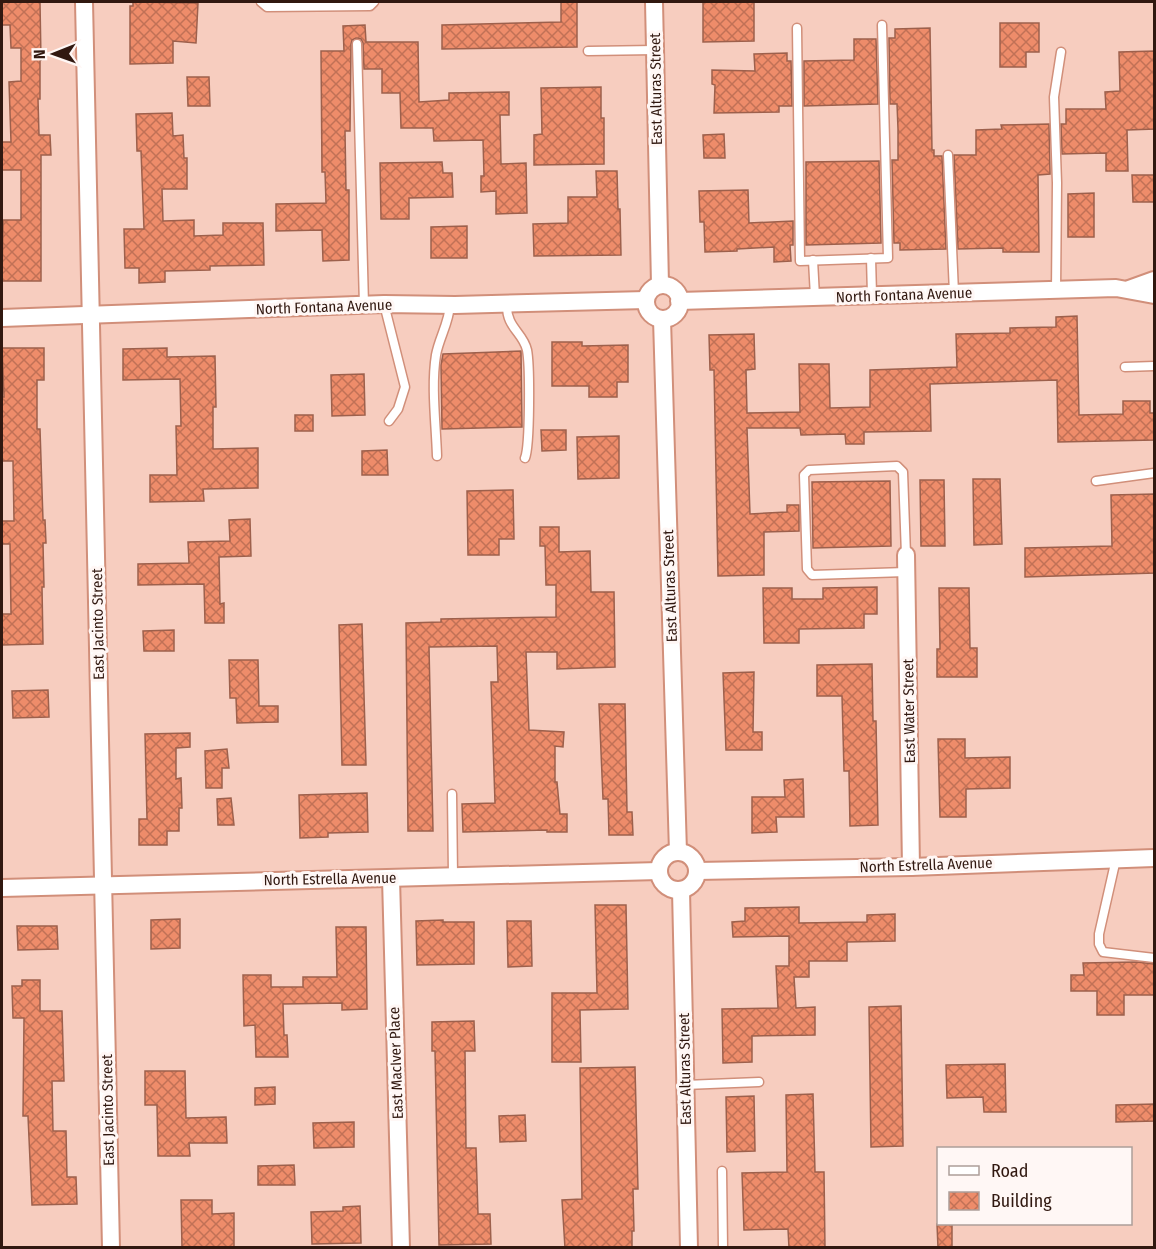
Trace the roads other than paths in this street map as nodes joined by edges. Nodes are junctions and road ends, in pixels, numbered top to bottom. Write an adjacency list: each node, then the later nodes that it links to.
1 (84, 2): 28 (street, East Jacinto Street)
2 (261, 2): 3 (lane)
3 (374, 2)
4 (654, 2): 8 (street, East Alturas Street)
5 (882, 25): 12 (lane)
6 (797, 28): 13 (lane)
7 (357, 44): 26 (lane)
8 (655, 50): 9 (lane); 15 (street, East Alturas Street)
9 (588, 51)
10 (1060, 52): 17 (lane)
11 (948, 155): 18 (lane)
12 (871, 258): 13 (lane); 19 (lane)
13 (813, 260): 21 (lane)
14 (1155, 280): 16 (street)
15 (660, 285): 22 (street); 23 (street)
16 (1128, 289): 17 (street, North Fontana Avenue); 20 (street)
17 (1056, 291): 18 (street, North Fontana Avenue)
18 (954, 293): 19 (street, North Fontana Avenue)
19 (872, 295): 21 (street, North Fontana Avenue)
20 (1155, 295)
21 (815, 297): 23 (street, North Fontana Avenue)
22 (646, 300): 25 (street, North Fontana Avenue); 30 (street)
23 (679, 301): 30 (street)
24 (384, 304): 26 (street, North Fontana Avenue); 27 (street, North Fontana Avenue); 33 (lane)
25 (507, 304): 27 (street, North Fontana Avenue); 35 (lane)
26 (364, 305): 28 (street, North Fontana Avenue)
27 (450, 305): 34 (lane)
28 (91, 316): 29 (street, North Fontana Avenue); 49 (street, East Jacinto Street)
29 (2, 318)
30 (662, 319): 41 (street, East Alturas Street)
31 (1155, 366): 32 (lane)
32 (1125, 367)
33 (388, 421)
34 (437, 456)
35 (525, 458)
36 (1155, 473): 37 (lane)
37 (1096, 481)
38 (906, 555): 39 (street, East Water Street); 39 (lane)
39 (906, 572): 44 (street, East Water Street)
40 (452, 794): 47 (lane)
41 (678, 852): 45 (street); 46 (street)
42 (1116, 858): 43 (street, North Estrella Avenue); 44 (street, North Estrella Avenue); 52 (lane)
43 (1155, 858)
44 (911, 867): 46 (street, North Estrella Avenue)
45 (659, 871): 47 (street, North Estrella Avenue); 51 (street)
46 (697, 871): 51 (street)
47 (453, 876): 48 (street, North Estrella Avenue)
48 (391, 878): 49 (street, North Estrella Avenue); 57 (street, East MacIver Place)
49 (103, 885): 50 (street, North Estrella Avenue); 56 (street, East Jacinto Street)
50 (2, 888)
51 (681, 890): 54 (street, East Alturas Street)
52 (1155, 958)
53 (759, 1082): 54 (lane)
54 (685, 1085): 58 (street, East Alturas Street)
55 (722, 1170): 59 (lane)
56 (111, 1248)
57 (401, 1248)
58 (689, 1248)
59 (723, 1248)

